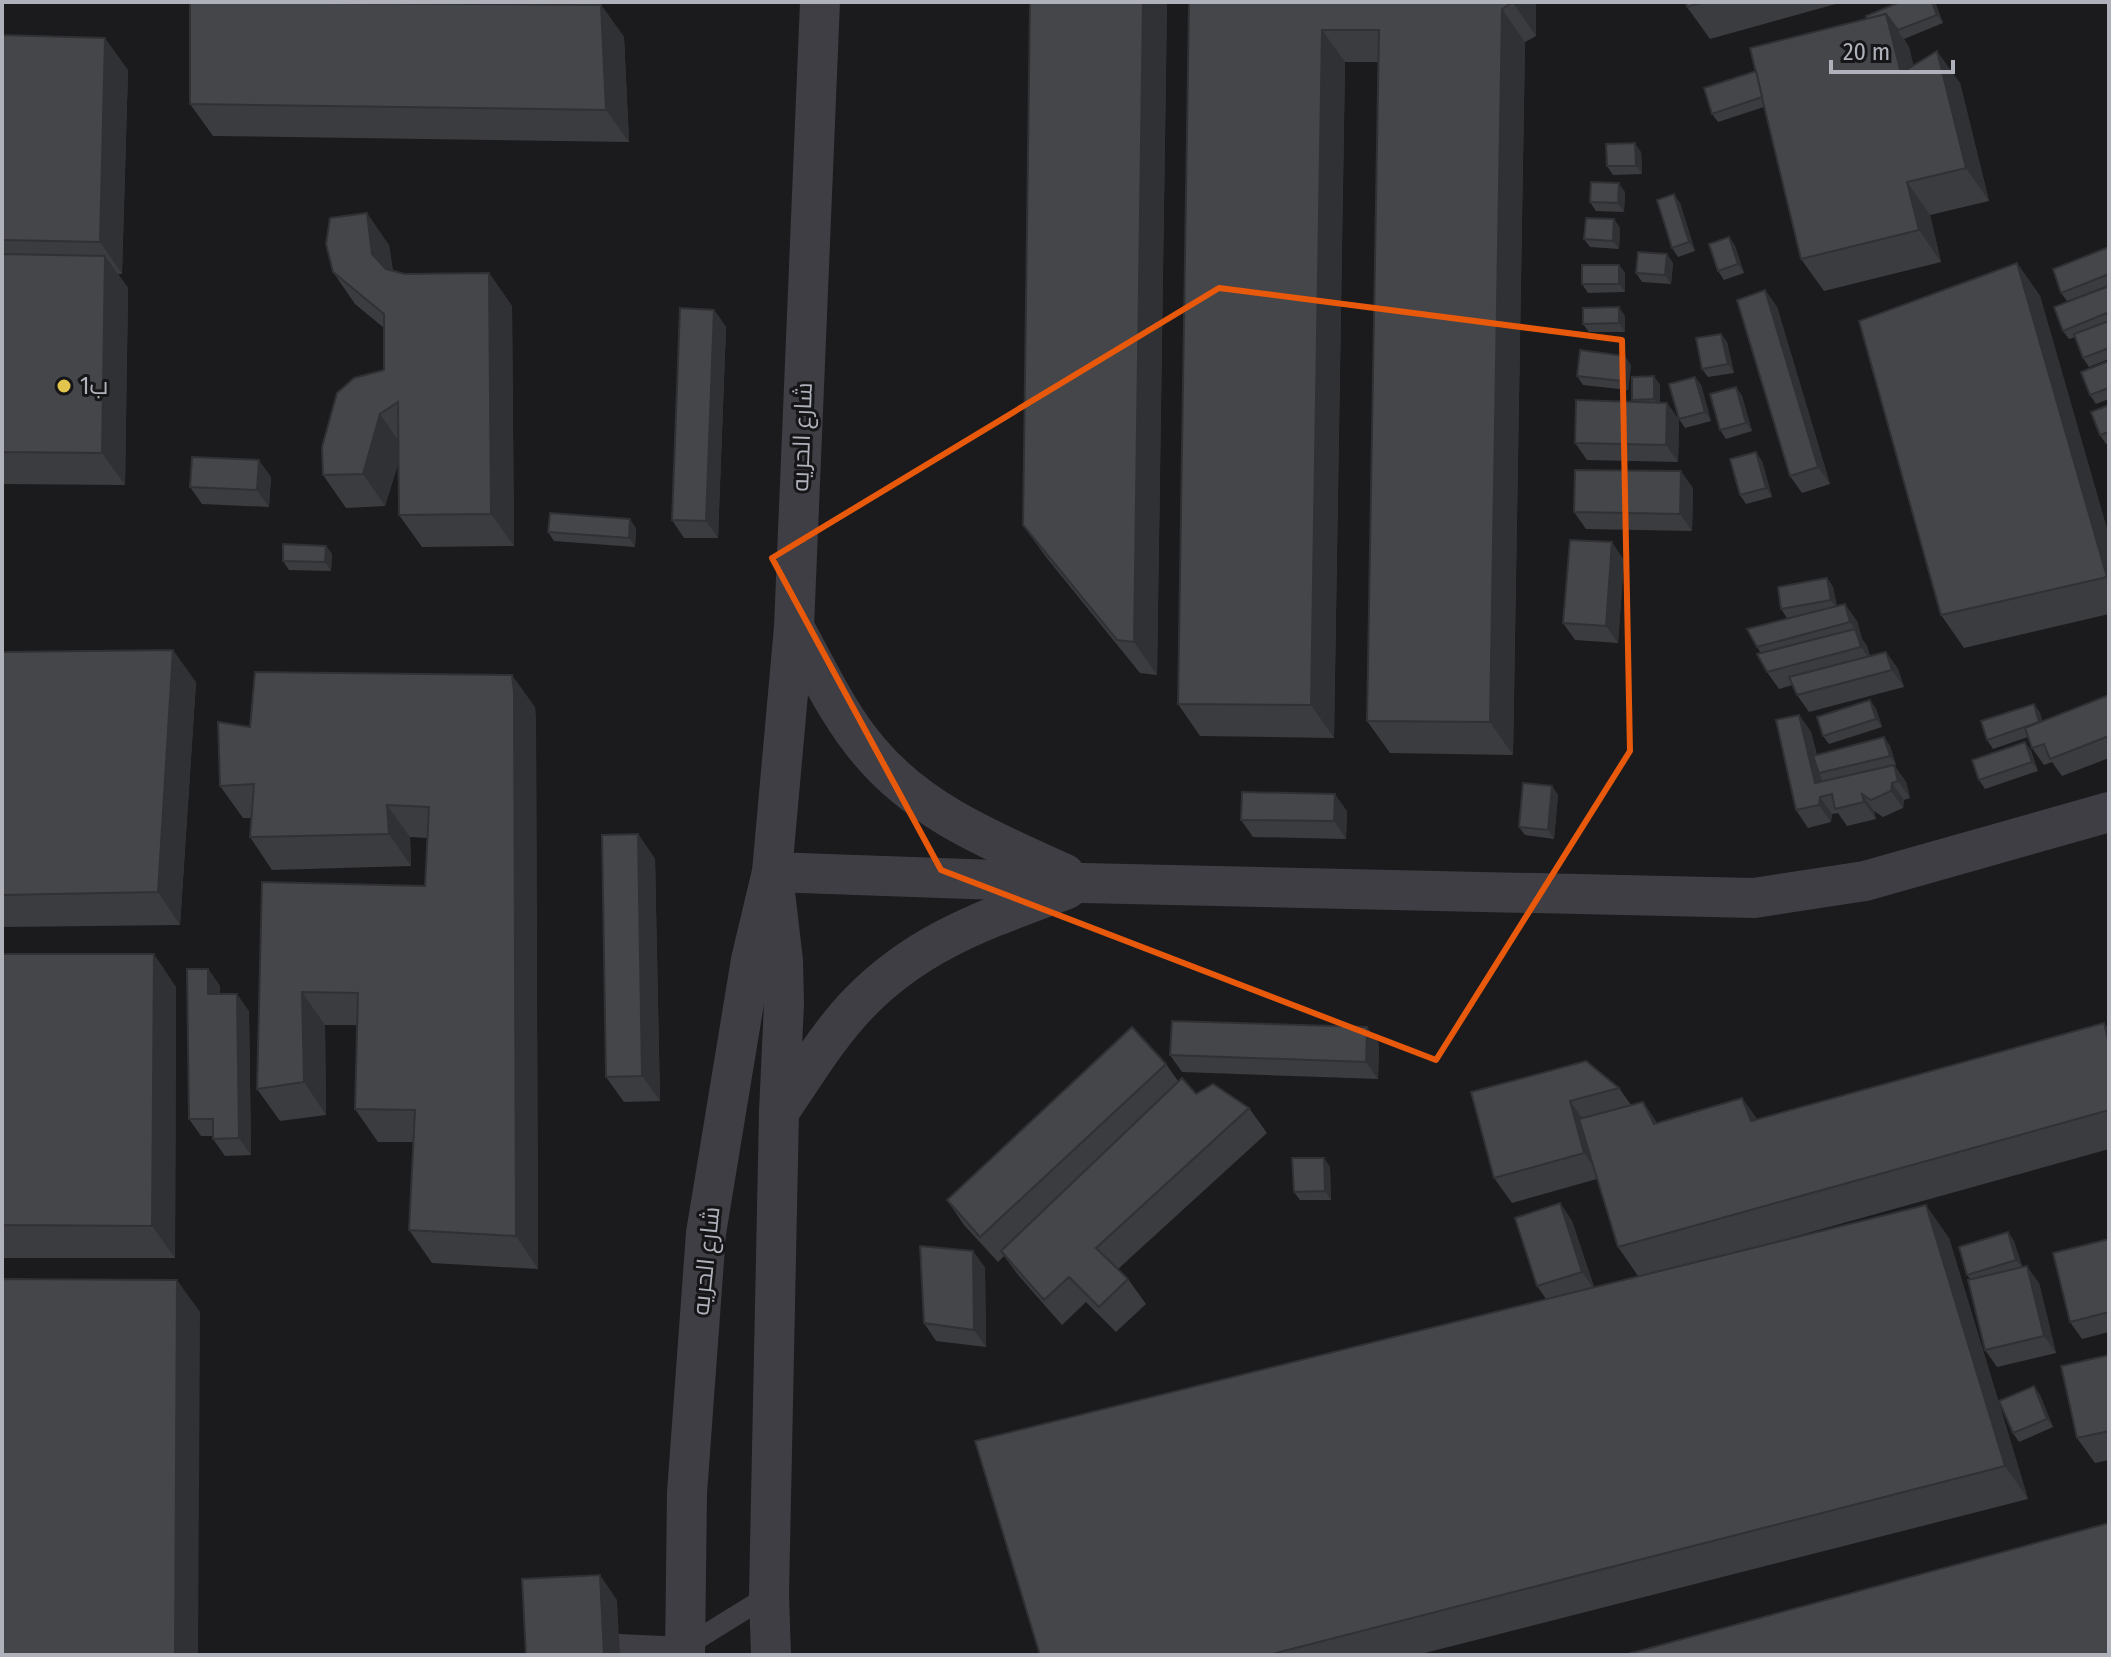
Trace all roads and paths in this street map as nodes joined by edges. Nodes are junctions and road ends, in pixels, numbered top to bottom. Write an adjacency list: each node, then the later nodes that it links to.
1 (820, 2): 2 (street, شارع الحريه)
2 (794, 627): 4 (street, شارع الحريه); 5 (street)
3 (2109, 812): 5 (street)
4 (772, 872): 5 (street); 6 (street, شارع الحريه); 8 (street, شارع الحريه)
5 (1083, 883): 6 (street)
6 (779, 1112): 7 (street, شارع الحريه)
7 (769, 1595): 8 (lane); 10 (street, شارع الحريه)
8 (685, 1651): 9 (lane)
9 (555, 1655)
10 (771, 1655)

